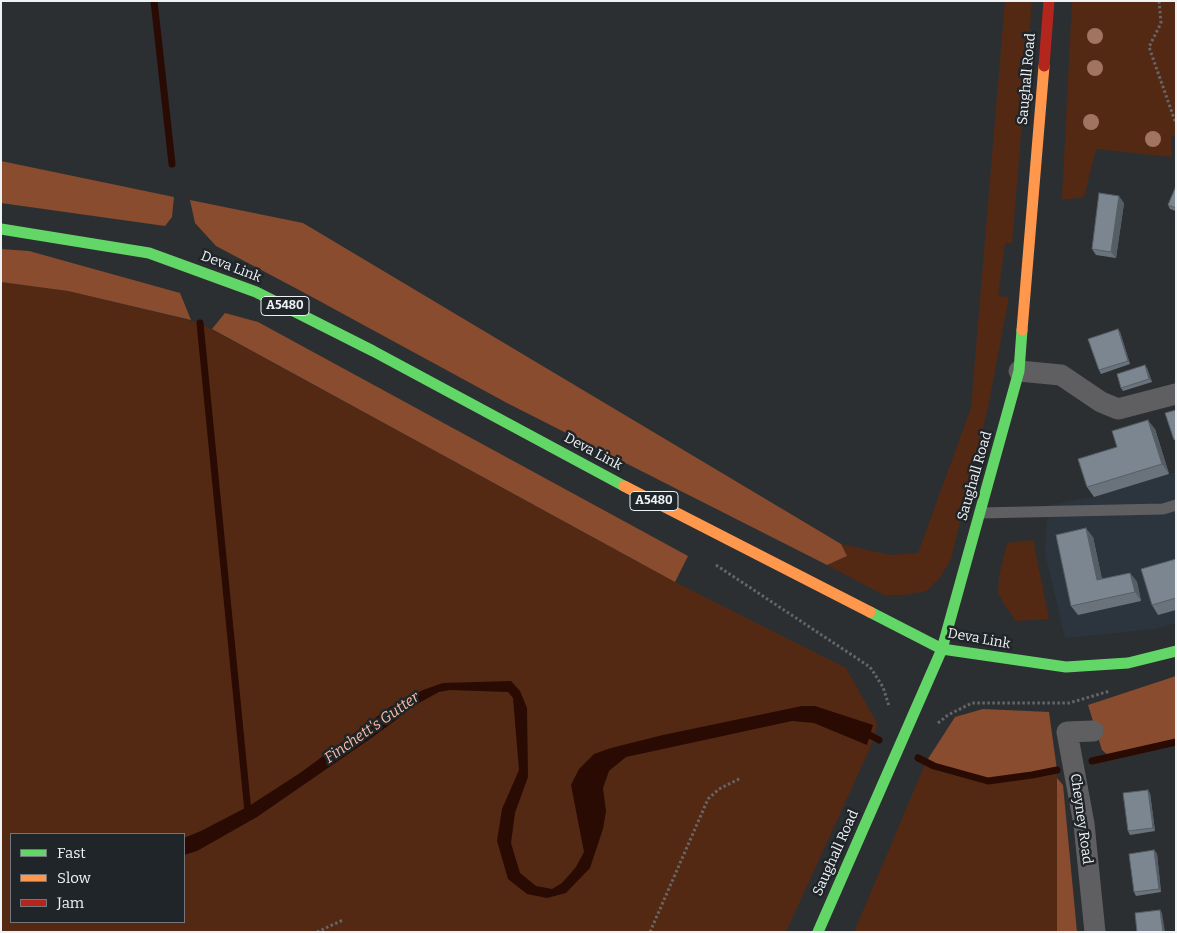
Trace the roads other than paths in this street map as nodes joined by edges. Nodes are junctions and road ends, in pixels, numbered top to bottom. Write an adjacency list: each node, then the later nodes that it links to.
1 (1049, 1): 3 (main road, Saughall Road)
2 (1, 229): 7 (main road, Deva Link / A5480)
3 (1020, 371): 4 (street); 6 (main road, Saughall Road)
4 (1176, 394)
5 (1176, 505): 6 (lane)
6 (980, 513): 7 (main road, Saughall Road)
7 (942, 649): 8 (main road, Deva Link / A5480); 10 (main road, Saughall Road)
8 (1176, 651)
9 (1092, 731): 11 (street, Cheyney Road)
10 (818, 932)
11 (1095, 932)

